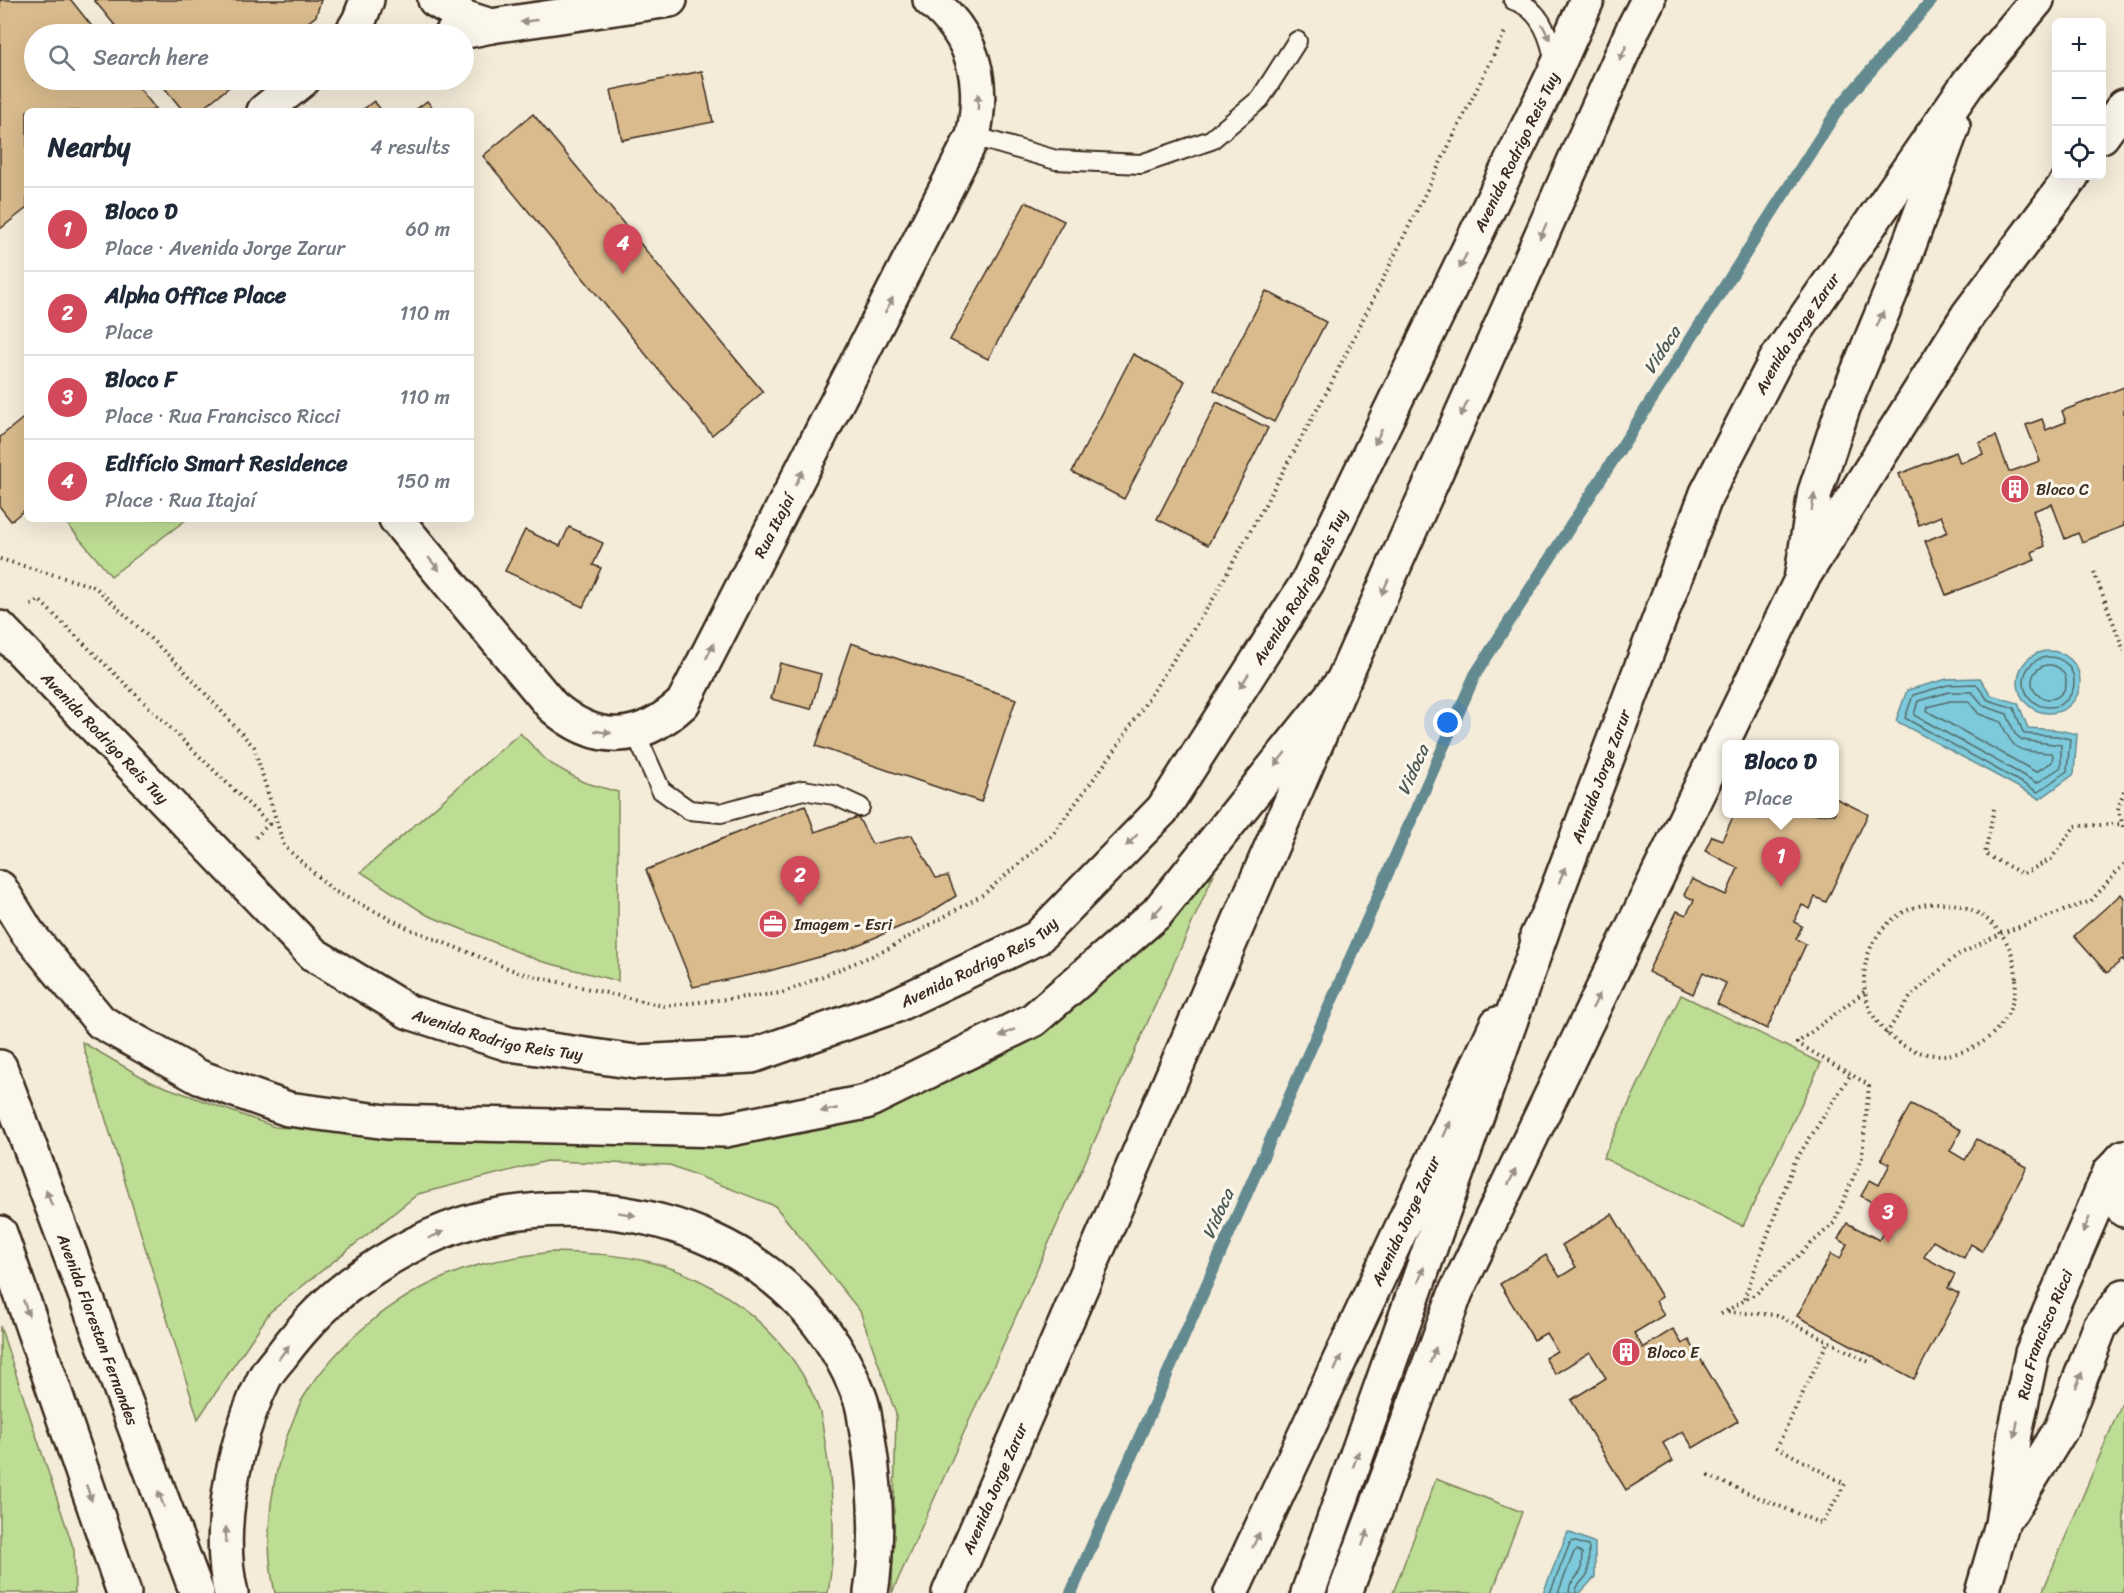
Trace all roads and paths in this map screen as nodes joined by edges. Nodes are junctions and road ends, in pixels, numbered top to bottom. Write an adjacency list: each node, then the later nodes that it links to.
1 (367, 0): 10 (main road)
2 (435, 0): 11 (main road)
3 (670, 0): 11 (main road, one-way to 11)
4 (932, 0): 20 (main road, Rua Itajaí, one-way to 4)
5 (1587, 0): 14 (main road, Avenida Rodrigo Reis Tuy)
6 (1648, 0): 29 (main road, Avenida Jorge Zarur, one-way to 29)
7 (2037, 0): 15 (main road, Avenida Jorge Zarur)
8 (1524, 1): 14 (lane, one-way to 14)
9 (1511, 21): 23 (path)
10 (357, 24)
11 (491, 26): 12 (main road)
12 (474, 29)
13 (1297, 41): 20 (lane)
14 (1556, 69): 27 (main road, Avenida Rodrigo Reis Tuy, one-way to 27)
15 (1969, 82): 25 (main road, one-way to 15); 41 (main road, Avenida Jorge Zarur, one-way to 15)
16 (290, 90): 18 (main road)
17 (2124, 106): 19 (main road)
18 (268, 108)
19 (2106, 131)
20 (973, 136): 30 (main road, Rua Itajaí, one-way to 20)
21 (2069, 180): 25 (main road)
22 (399, 522): 30 (main road, Rua Itajaí, one-way to 30)
23 (0, 559)
24 (2094, 572): 28 (path)
25 (1801, 580): 31 (main road, one-way to 25)
26 (29, 606): 36 (path)
27 (0, 628)
28 (2124, 651)
29 (1343, 681): 40 (main road, one-way to 40); 62 (main road, Avenida Jorge Zarur)
30 (635, 732): 34 (lane)
31 (1723, 740)
32 (1722, 743): 65 (main road, one-way to 32)
33 (2124, 791): 37 (path)
34 (860, 807)
35 (1994, 809): 37 (path)
36 (268, 824)
37 (2122, 824): 38 (path)
38 (2124, 830)
39 (2124, 864): 42 (path)
40 (0, 888)
41 (1549, 912): 63 (main road, Avenida Jorge Zarur, one-way to 41); 64 (main road, one-way to 41)
42 (2002, 933): 43 (path); 44 (path); 44 (path)
43 (1865, 991): 44 (path); 46 (path)
44 (1886, 1034)
45 (0, 1067): 59 (main road, Avenida Florestan Fernandes, one-way to 45)
46 (1851, 1074): 51 (path); 51 (path)
47 (2117, 1164): 48 (main road); 57 (main road, Rua Francisco Ricci, one-way to 57)
48 (2124, 1210)
49 (0, 1233): 58 (main road, one-way to 58)
50 (2124, 1296): 57 (main road, Rua Francisco Ricci, one-way to 50)
51 (1744, 1301): 52 (path)
52 (1726, 1312): 53 (path); 54 (path)
53 (1721, 1314)
54 (1828, 1341): 55 (path); 56 (path)
55 (1871, 1363)
56 (1708, 1476)
57 (2002, 1524): 66 (main road, Rua Francisco Ricci)
58 (124, 1593)
59 (197, 1593)
60 (231, 1593): 61 (main road, one-way to 61)
61 (871, 1593)
62 (949, 1593)
63 (1231, 1593)
64 (1308, 1593)
65 (1345, 1593)
66 (1982, 1593)

